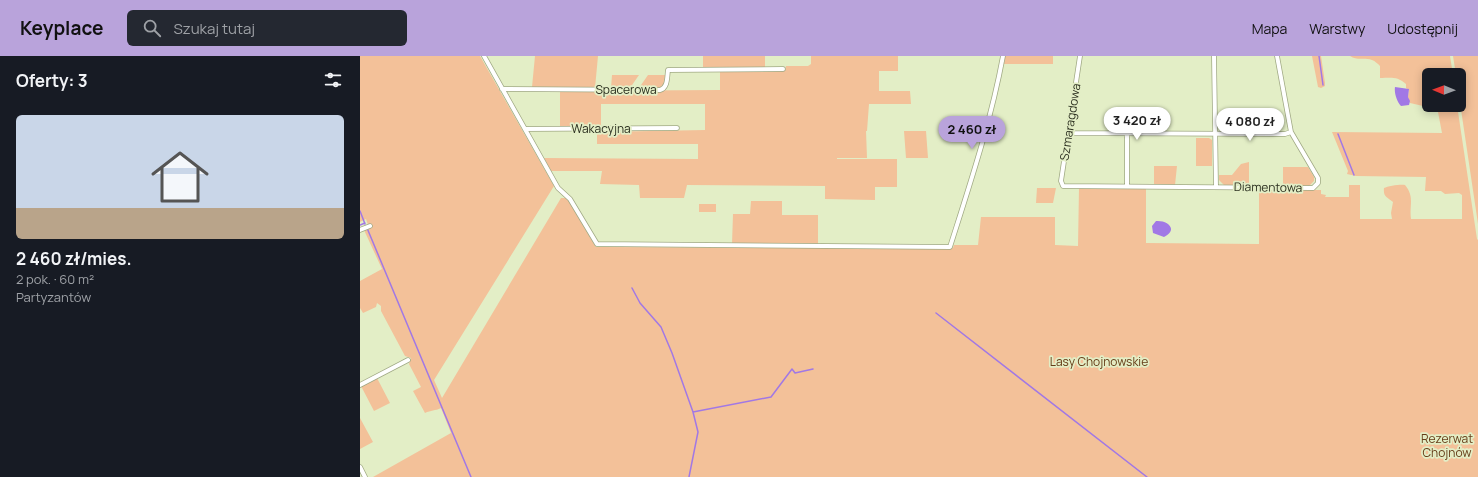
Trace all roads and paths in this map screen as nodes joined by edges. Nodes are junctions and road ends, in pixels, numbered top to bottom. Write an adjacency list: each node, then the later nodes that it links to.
1 (484, 56): 7 (street)
2 (1003, 56): 9 (street)
3 (1080, 56): 11 (street, Szmaragdowa)
4 (1214, 56): 13 (street)
5 (1277, 56): 10 (street, Diamentowa)
6 (783, 69): 7 (street, Spacerowa)
7 (502, 89): 9 (street)
8 (676, 128): 9 (street, Wakacyjna)
9 (525, 129)
10 (1291, 132): 13 (street); 16 (street, Diamentowa)
11 (1068, 133): 12 (street); 14 (street, Szmaragdowa)
12 (1127, 133): 13 (street); 15 (street)
13 (1215, 133): 16 (street)
14 (1064, 186): 15 (street, Diamentowa)
15 (1127, 186): 16 (street, Diamentowa)
16 (1216, 187)
17 (370, 226): 18 (street)
18 (360, 230)
19 (408, 360): 20 (street)
20 (360, 385)
21 (360, 467): 22 (street)
22 (365, 477)

